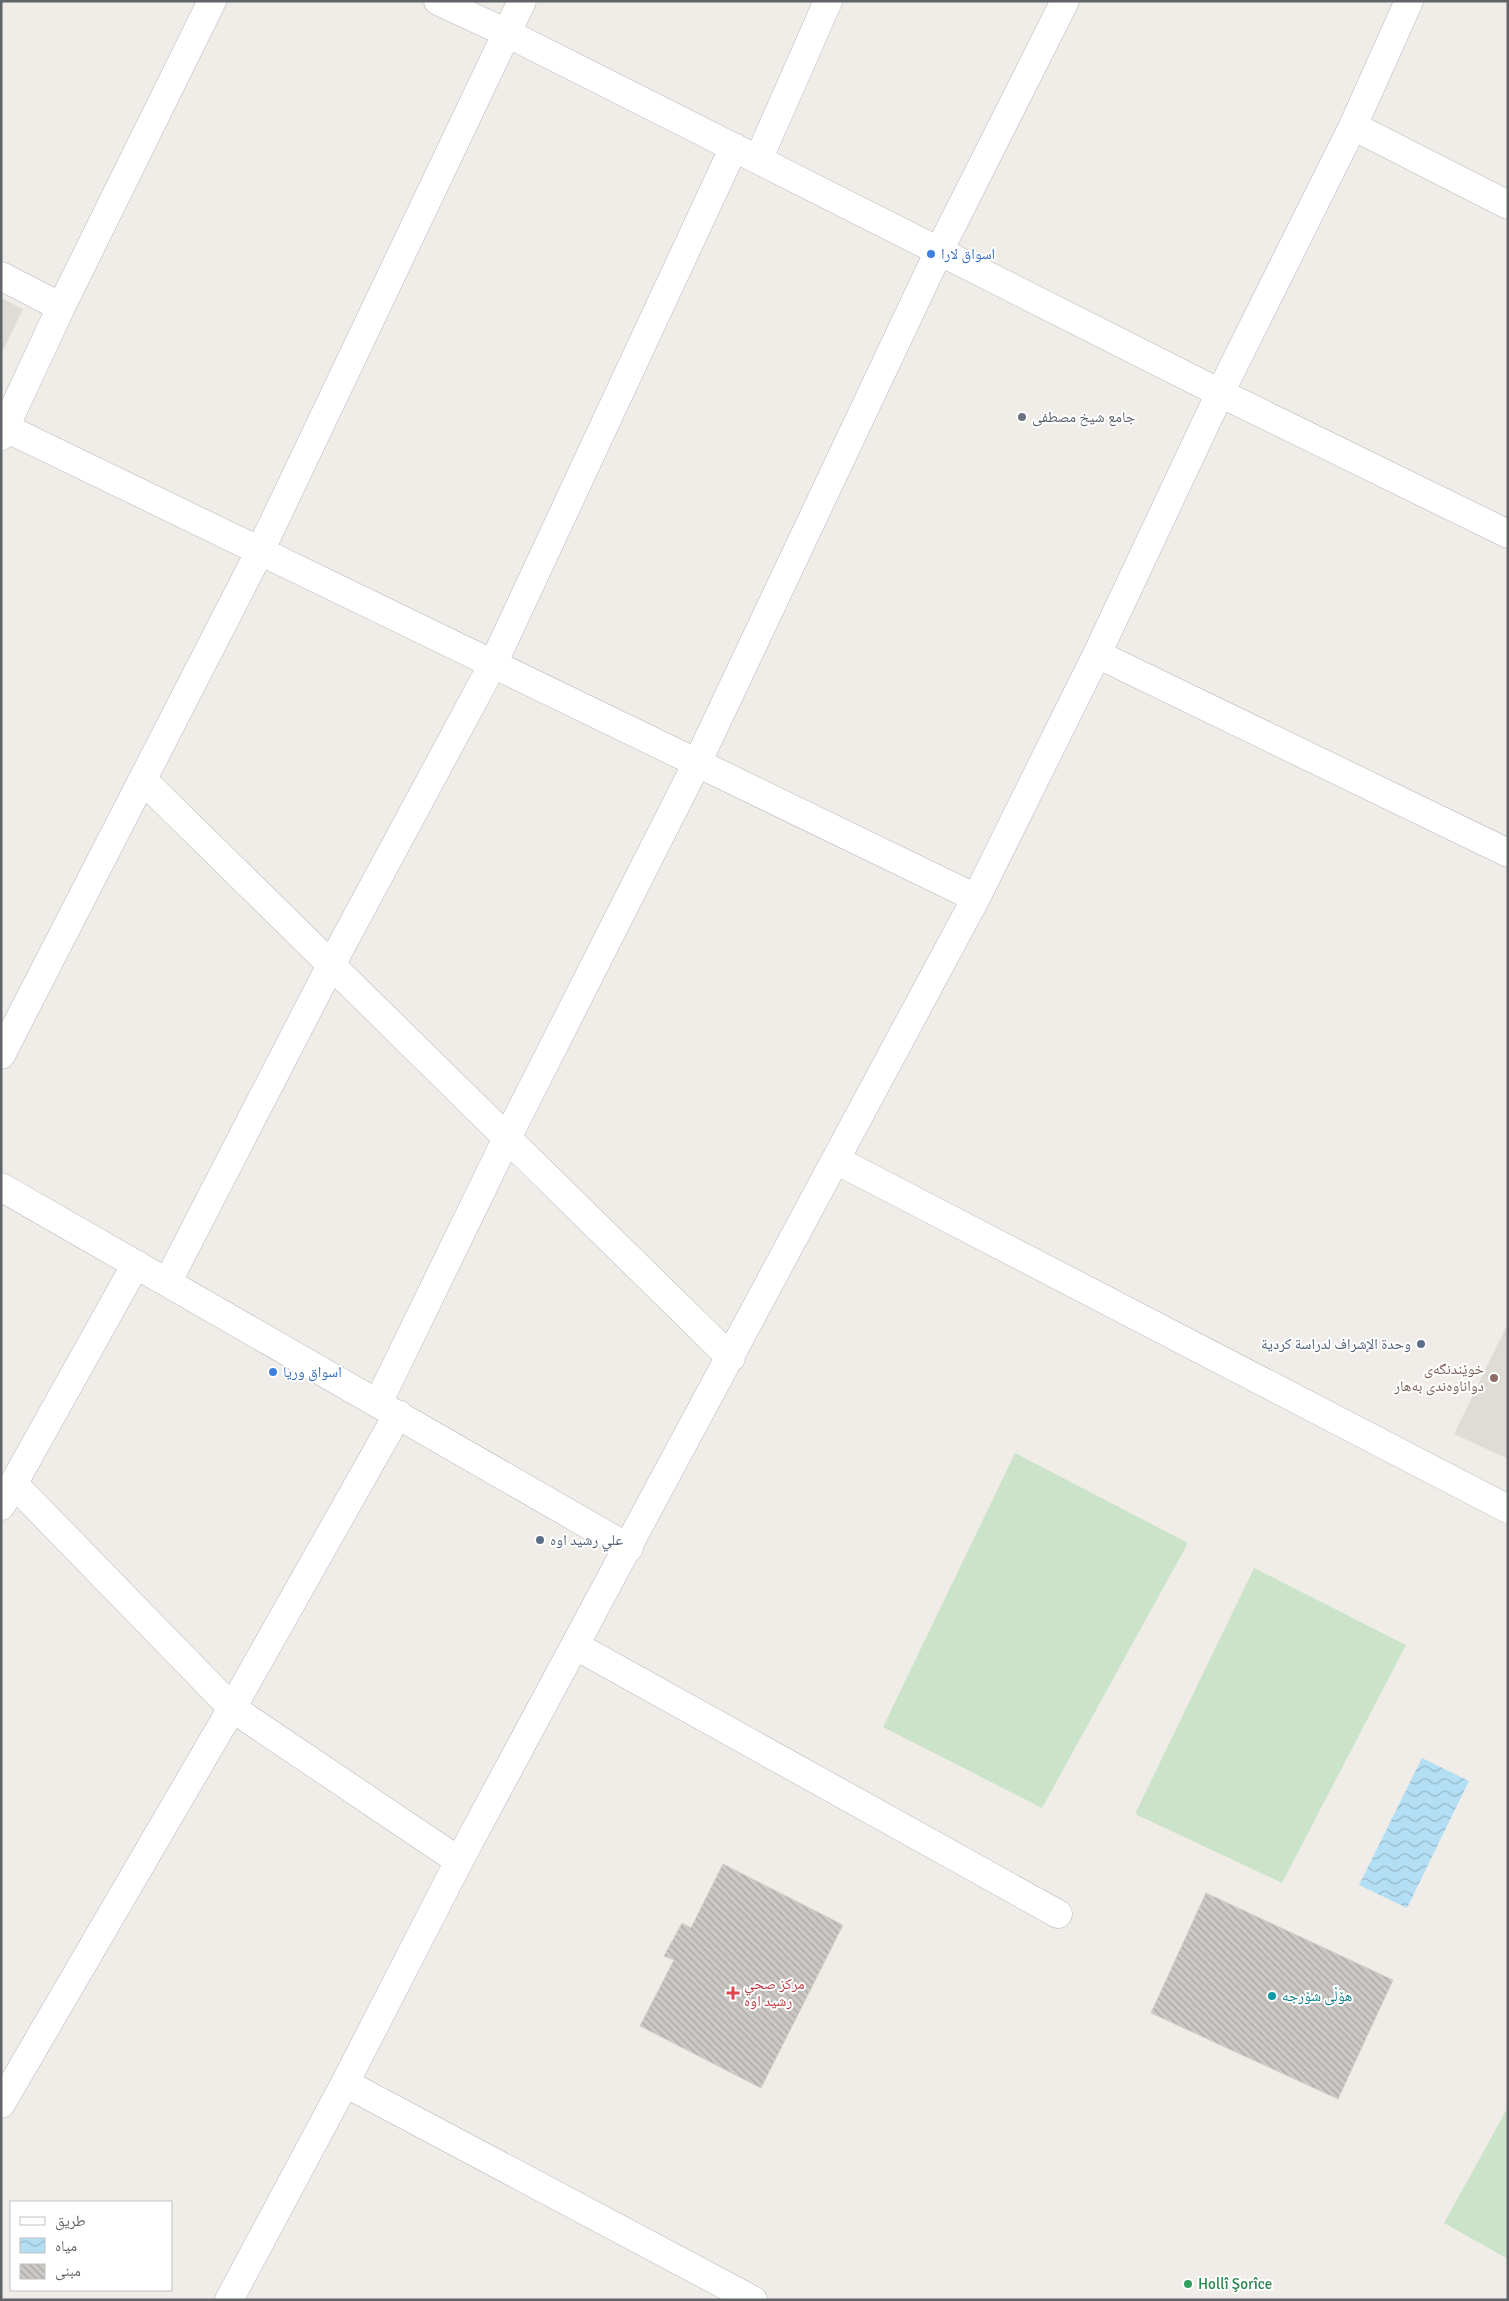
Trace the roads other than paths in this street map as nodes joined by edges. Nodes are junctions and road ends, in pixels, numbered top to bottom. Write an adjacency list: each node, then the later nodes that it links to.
1 (212, 1): 14 (street)
2 (438, 1): 7 (street)
3 (522, 1): 7 (street)
4 (828, 1): 10 (street)
5 (1065, 1): 12 (street)
6 (1409, 1): 8 (street)
7 (507, 33): 9 (street); 18 (street)
8 (1353, 126): 11 (street); 15 (street)
9 (734, 147): 10 (street); 20 (street)
10 (758, 160): 12 (street)
11 (1508, 205)
12 (939, 251): 15 (street); 21 (street)
13 (1, 276): 14 (street)
14 (61, 306): 16 (street)
15 (1220, 393): 17 (street); 19 (street)
16 (3, 432): 18 (street)
17 (1508, 534)
18 (260, 551): 20 (street); 22 (street)
19 (1097, 654): 23 (street); 24 (street)
20 (494, 664): 21 (street); 25 (street)
21 (697, 763): 24 (street); 27 (street)
22 (142, 780): 25 (street); 26 (street)
23 (1508, 853)
24 (976, 898): 28 (street)
25 (331, 965): 27 (street); 31 (street)
26 (1, 1055)
27 (507, 1138): 32 (street); 33 (street)
28 (836, 1160): 32 (street); 35 (street)
29 (1, 1187): 30 (street)
30 (136, 1264): 31 (street); 34 (street)
31 (168, 1281): 33 (street)
32 (731, 1358): 36 (street)
33 (388, 1409): 36 (street); 38 (street)
34 (7, 1495): 38 (street)
35 (1508, 1509)
36 (629, 1548): 37 (street)
37 (576, 1646): 39 (street); 40 (street)
38 (232, 1708): 39 (street); 42 (street)
39 (459, 1862): 41 (street)
40 (1058, 1914)
41 (345, 2083): 43 (street); 44 (street)
42 (1, 2104)
43 (229, 2300)
44 (754, 2300)

